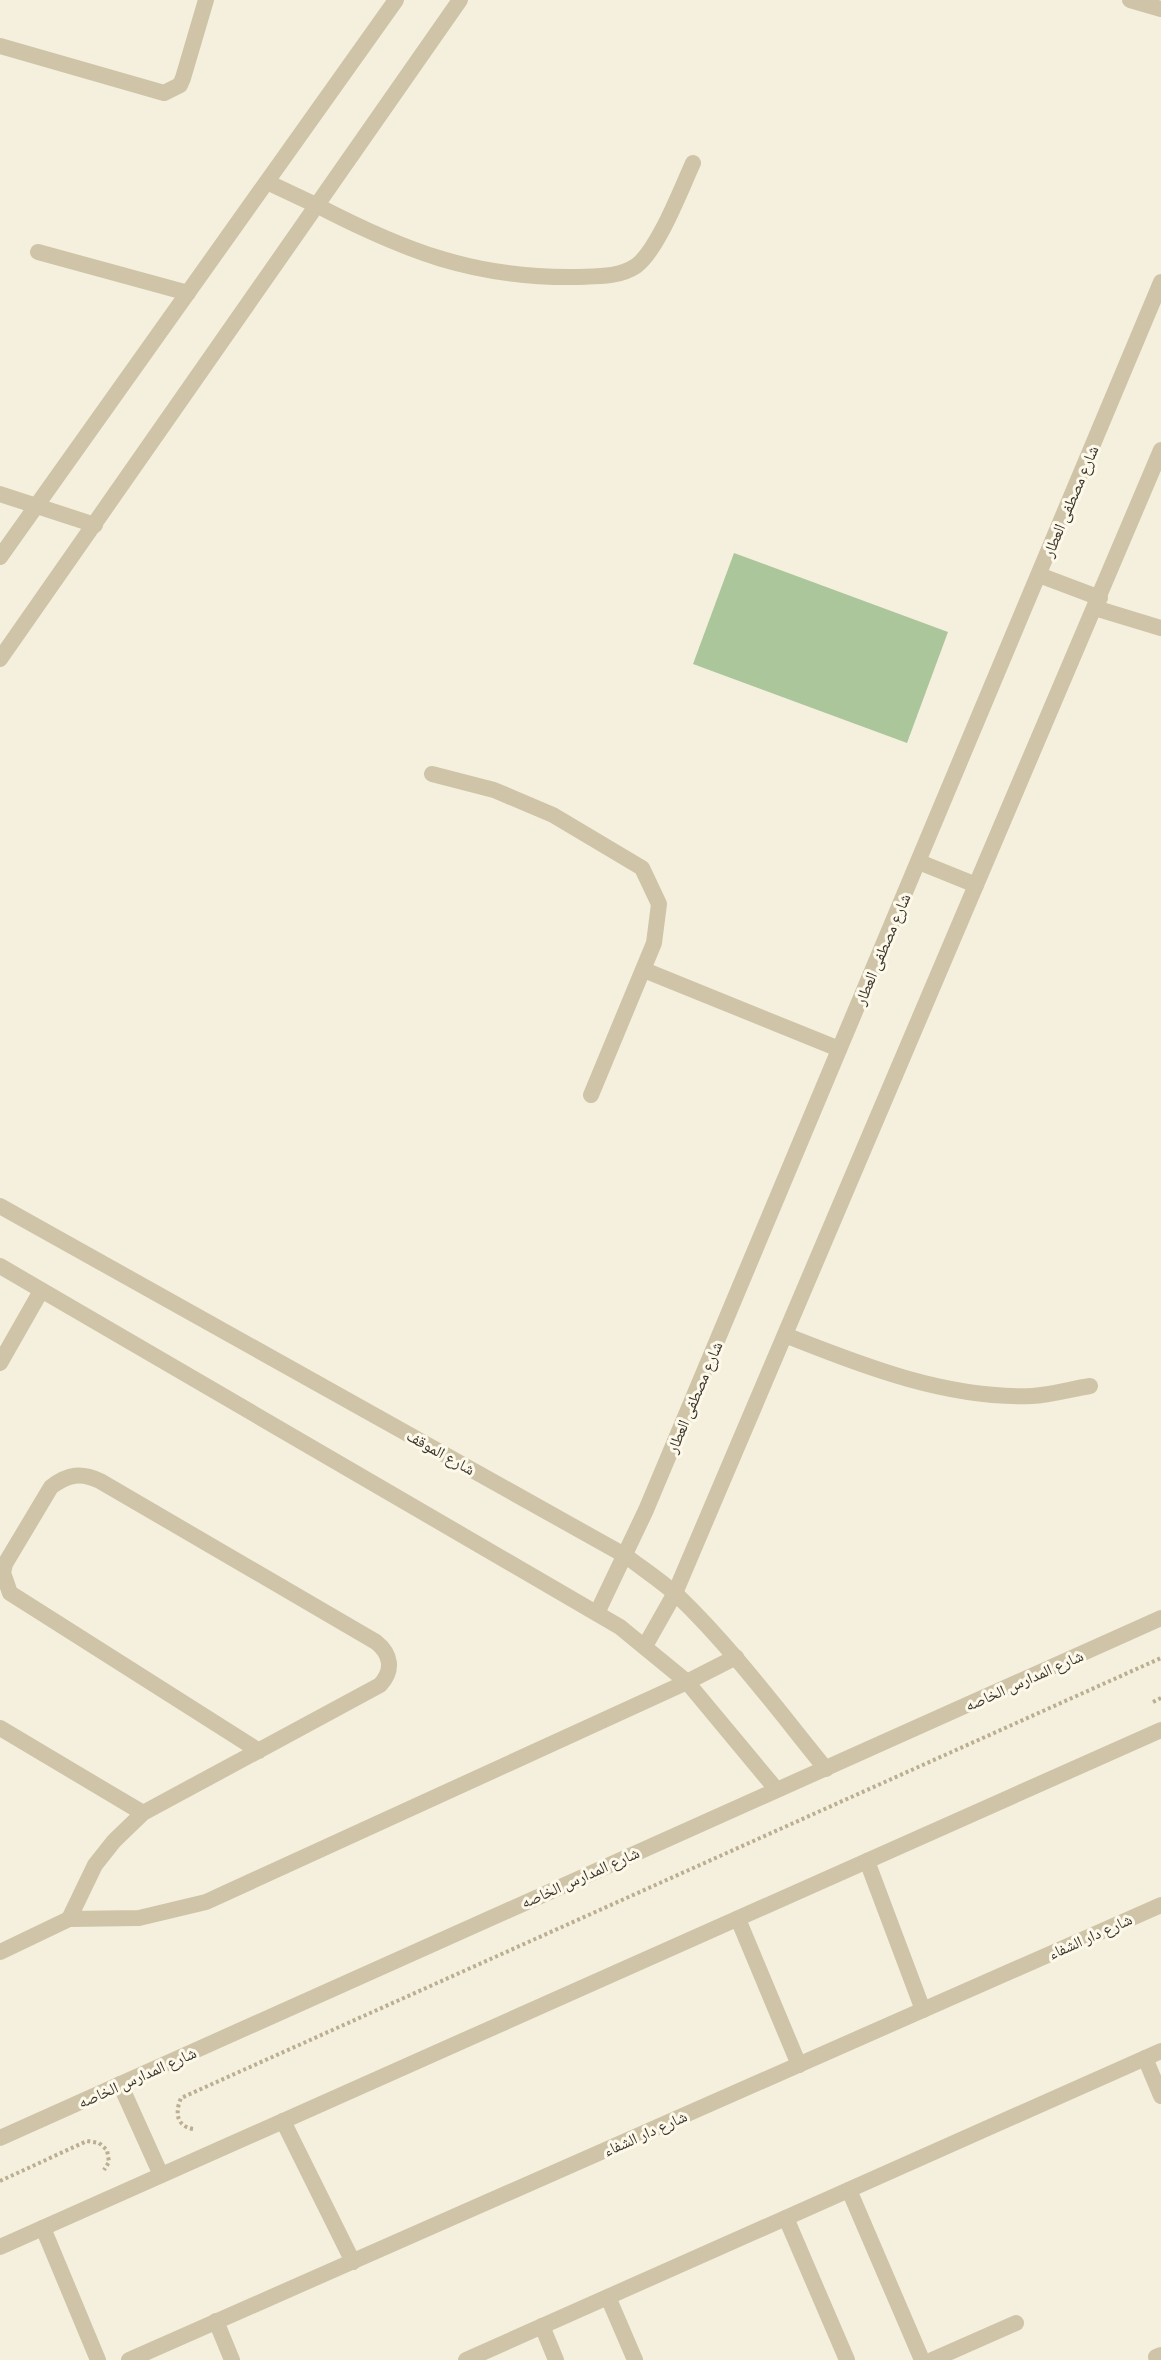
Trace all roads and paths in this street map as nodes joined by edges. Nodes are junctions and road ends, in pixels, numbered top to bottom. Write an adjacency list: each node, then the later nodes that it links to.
1 (206, 0): 6 (street)
2 (396, 0): 8 (street)
3 (460, 0): 9 (street)
4 (1130, 0): 5 (street)
5 (1161, 9)
6 (0, 46)
7 (693, 163): 9 (street)
8 (267, 182): 9 (street); 12 (street)
9 (318, 206): 16 (street)
10 (38, 252): 12 (street)
11 (1161, 282): 18 (street, شارع مصطفى العطار)
12 (188, 293): 15 (street)
13 (1161, 450): 19 (street)
14 (0, 494): 15 (street)
15 (37, 506): 16 (street); 17 (street)
16 (96, 525): 21 (street)
17 (0, 557)
18 (1039, 575): 19 (street); 23 (street, شارع مصطفى العطار)
19 (1097, 603): 20 (street); 24 (street)
20 (1161, 628)
21 (0, 659)
22 (432, 774): 25 (street)
23 (919, 862): 24 (street); 26 (street, شارع مصطفى العطار)
24 (976, 885): 31 (street)
25 (644, 970): 26 (street); 27 (street)
26 (839, 1049): 34 (street, شارع مصطفى العطار)
27 (591, 1095)
28 (0, 1206): 34 (street, شارع الموقف)
29 (0, 1266): 30 (street)
30 (41, 1291): 32 (street); 36 (street)
31 (785, 1335): 33 (street); 35 (street)
32 (0, 1363)
33 (1090, 1386)
34 (626, 1556): 35 (street, شارع الموقف); 36 (street, شارع مصطفى العطار)
35 (675, 1593): 38 (street); 39 (street, شارع الموقف)
36 (597, 1613): 38 (street)
37 (1161, 1618): 47 (street, شارع المدارس الخاصه)
38 (645, 1646): 41 (street)
39 (736, 1657): 41 (street); 47 (street, شارع الموقف)
40 (1161, 1659): 62 (path)
41 (687, 1682): 48 (street); 52 (street)
42 (1161, 1698): 43 (path)
43 (1150, 1703)
44 (0, 1728): 49 (street)
45 (1161, 1730): 50 (street)
46 (259, 1751): 46 (street); 49 (street)
47 (826, 1769): 48 (street, شارع المدارس الخاصه)
48 (776, 1789): 59 (street, شارع المدارس الخاصه)
49 (143, 1813): 52 (street)
50 (867, 1861): 53 (street); 55 (street)
51 (1161, 1905): 55 (street, شارع دار الشفاء)
52 (69, 1919): 54 (street)
53 (738, 1919): 58 (street); 61 (street)
54 (0, 1952)
55 (923, 2010): 58 (street, شارع دار الشفاء)
56 (1161, 2051): 57 (street)
57 (1145, 2058): 60 (street); 67 (street)
58 (799, 2065): 71 (street, شارع دار الشفاء)
59 (120, 2084): 63 (street, شارع المدارس الخاصه); 65 (street)
60 (1161, 2096)
61 (283, 2121): 65 (street); 71 (street)
62 (198, 2130)
63 (0, 2138)
64 (104, 2171): 66 (path)
65 (161, 2175): 69 (street)
66 (0, 2181)
67 (849, 2190): 68 (street); 83 (street)
68 (786, 2218): 72 (street); 82 (street)
69 (43, 2228): 70 (street); 76 (street)
70 (0, 2247)
71 (353, 2262): 73 (street, شارع دار الشفاء)
72 (608, 2297): 75 (street); 81 (street)
73 (216, 2321): 77 (street, شارع دار الشفاء); 78 (street)
74 (1016, 2323): 84 (street)
75 (542, 2326): 79 (street); 80 (street)
76 (98, 2360)
77 (129, 2360)
78 (232, 2360)
79 (466, 2360)
80 (556, 2360)
81 (635, 2360)
82 (847, 2360)
83 (922, 2360)
84 (932, 2360)

